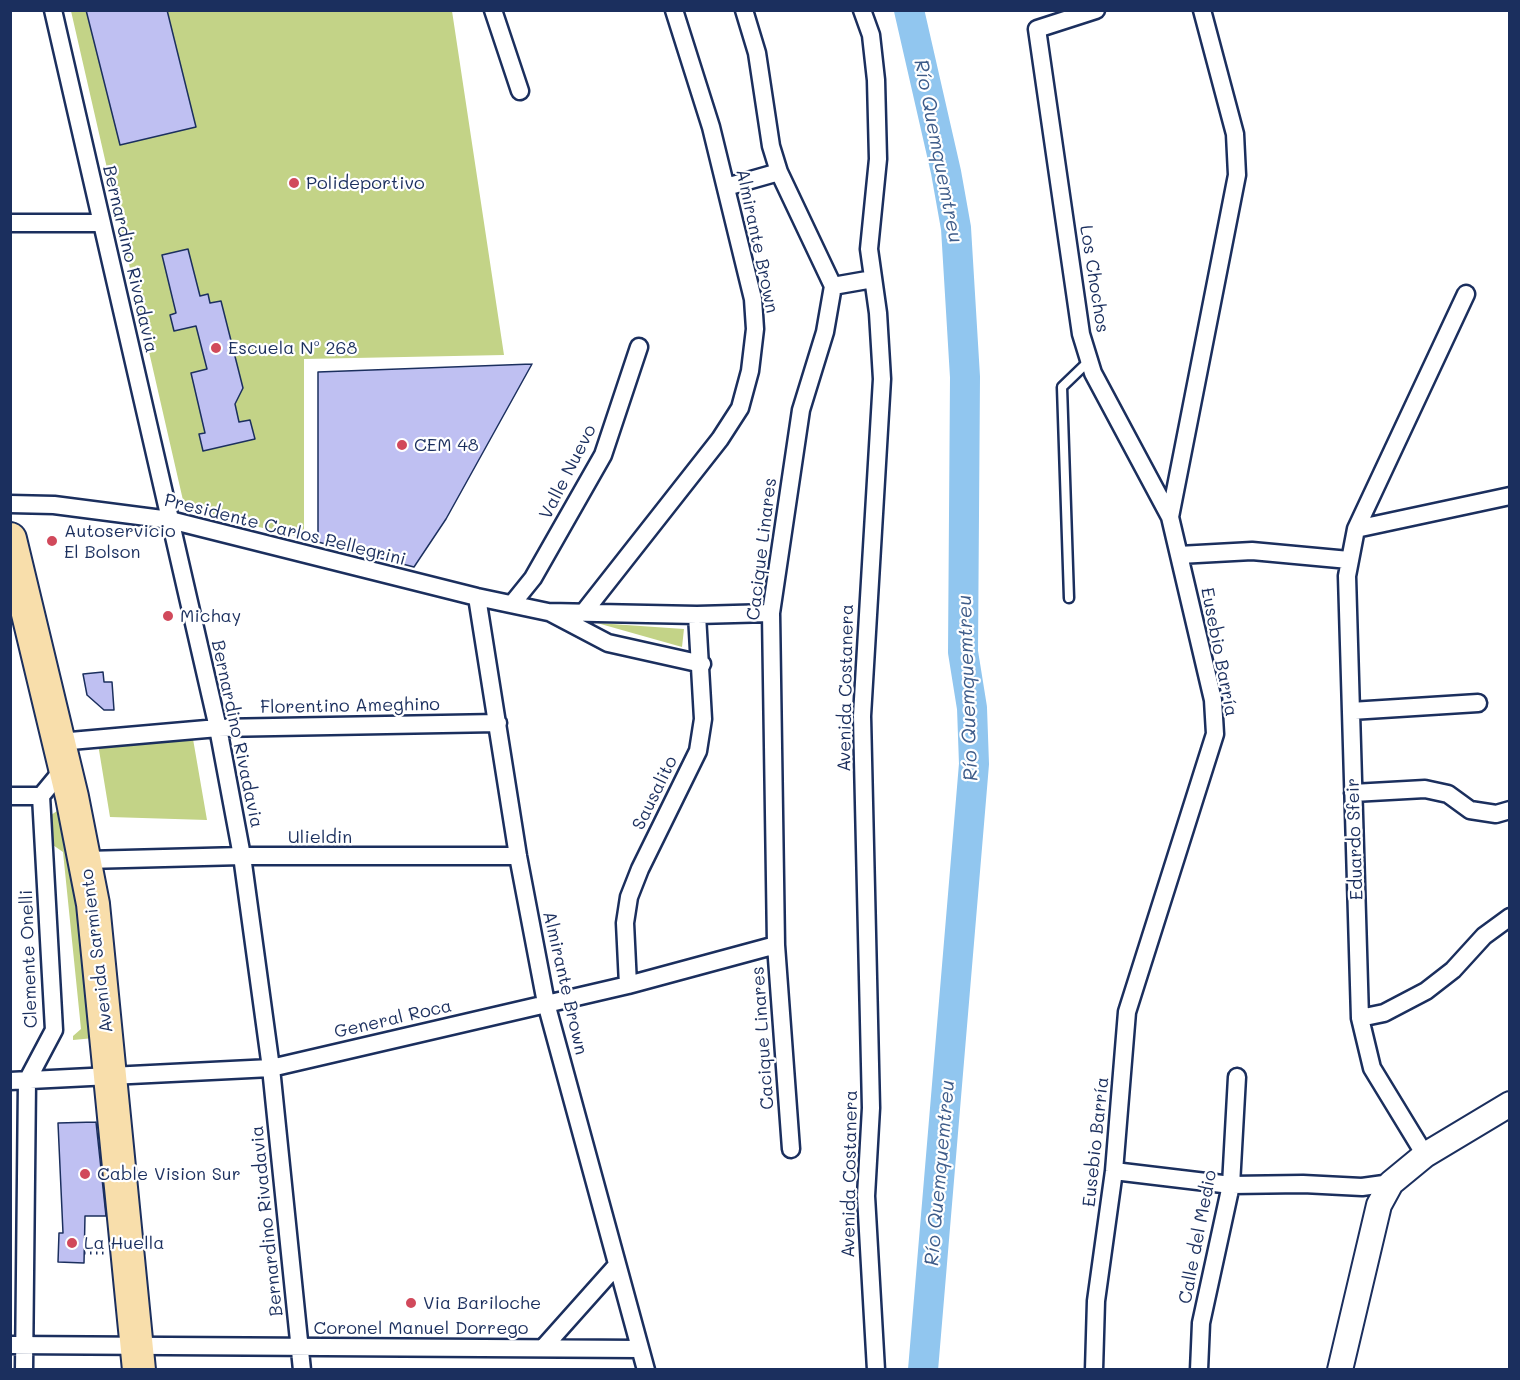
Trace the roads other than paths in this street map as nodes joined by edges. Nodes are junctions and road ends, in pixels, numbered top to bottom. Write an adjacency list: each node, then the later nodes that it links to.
1 (53, 10): 11 (street, Bernardino Rivadavia)
2 (493, 10): 8 (street)
3 (674, 10): 10 (street, Almirante Brown)
4 (744, 10): 9 (street)
5 (862, 10): 13 (street, Avenida Costanera)
6 (1096, 10): 17 (street, Los Chochos)
7 (1202, 10): 20 (street, Eusebio Barría)
8 (520, 92)
9 (779, 172): 10 (street); 14 (street)
10 (726, 187): 30 (street, Almirante Brown)
11 (102, 223): 12 (street); 21 (street, Bernardino Rivadavia)
12 (10, 224)
13 (873, 279): 14 (street); 70 (street, Avenida Costanera)
14 (833, 286): 31 (street, Cacique Linares)
15 (1466, 294): 22 (street, Eduardo Sfeir)
16 (639, 347): 28 (street, Valle Nuevo)
17 (1090, 361): 20 (street, Los Chochos); 27 (lane)
18 (1509, 496): 22 (street)
19 (10, 504): 21 (street, Presidente Carlos Pellegrini)
20 (1170, 517): 24 (street, Eusebio Barría)
21 (170, 520): 26 (street, Presidente Carlos Pellegrini); 37 (street, Bernardino Rivadavia)
22 (1356, 529): 25 (street, Eduardo Sfeir)
23 (10, 539): 38 (highway, Avenida Sarmiento)
24 (1179, 555): 25 (street); 58 (street, Eusebio Barría)
25 (1349, 560): 35 (street, Eduardo Sfeir)
26 (477, 597): 28 (street, Presidente Carlos Pellegrini); 36 (street, Almirante Brown)
27 (1069, 598)
28 (512, 604): 29 (street, Presidente Carlos Pellegrini)
29 (548, 612): 30 (street, Presidente Carlos Pellegrini); 33 (street, Presidente Carlos Pellegrini)
30 (584, 612): 32 (street, Presidente Carlos Pellegrini)
31 (771, 613): 32 (street, Presidente Carlos Pellegrini); 47 (street, Cacique Linares)
32 (697, 615): 33 (street, Sausalito)
33 (702, 663): 48 (street, Sausalito)
34 (1478, 703): 35 (street)
35 (1351, 711): 39 (street, Eduardo Sfeir)
36 (498, 723): 37 (street, Florentino Ameghino); 44 (street, Almirante Brown)
37 (218, 728): 38 (street, Florentino Ameghino); 43 (street, Bernardino Rivadavia)
38 (62, 754): 41 (street); 45 (highway, Avenida Sarmiento)
39 (1353, 793): 42 (street); 50 (street, Eduardo Sfeir)
40 (10, 796): 41 (street)
41 (41, 796): 54 (street, Clemente Onelli)
42 (1509, 810)
43 (242, 856): 44 (street, Ulieldin); 45 (street, Ulieldin); 51 (street, Bernardino Rivadavia)
44 (518, 856): 49 (street, Almirante Brown)
45 (86, 860): 52 (highway, Avenida Sarmiento)
46 (1509, 917): 50 (street)
47 (776, 945): 48 (street, General Roca); 56 (street, Cacique Linares)
48 (628, 985): 49 (street, General Roca)
49 (546, 1003): 51 (street, General Roca); 61 (street, Almirante Brown)
50 (1360, 1018): 57 (street, Eduardo Sfeir)
51 (271, 1068): 52 (street, General Roca); 63 (street, Bernardino Rivadavia)
52 (111, 1076): 54 (street, General Roca); 66 (highway, Avenida Sarmiento)
53 (1238, 1077): 60 (street, Calle del Medio)
54 (19, 1081): 62 (street, Clemente Onelli)
55 (1509, 1104): 57 (street)
56 (791, 1149)
57 (1425, 1155): 59 (street)
58 (1114, 1171): 60 (street); 71 (street, Eusebio Barría)
59 (1391, 1183): 60 (street); 73 (street)
60 (1231, 1185): 72 (street, Calle del Medio)
61 (617, 1265): 64 (street, Coronel Manuel Dorrego); 65 (street, Almirante Brown)
62 (17, 1345): 66 (street, Coronel Manuel Dorrego); 67 (street, Clemente Onelli)
63 (299, 1346): 64 (street, Coronel Manuel Dorrego); 66 (street, Coronel Manuel Dorrego); 68 (street, Bernardino Rivadavia)
64 (543, 1348): 65 (street, Coronel Manuel Dorrego)
65 (640, 1348): 69 (street, Almirante Brown)
66 (138, 1357)
67 (24, 1370)
68 (302, 1370)
69 (646, 1370)
70 (876, 1370)
71 (1094, 1370)
72 (1199, 1370)
73 (1340, 1370)

